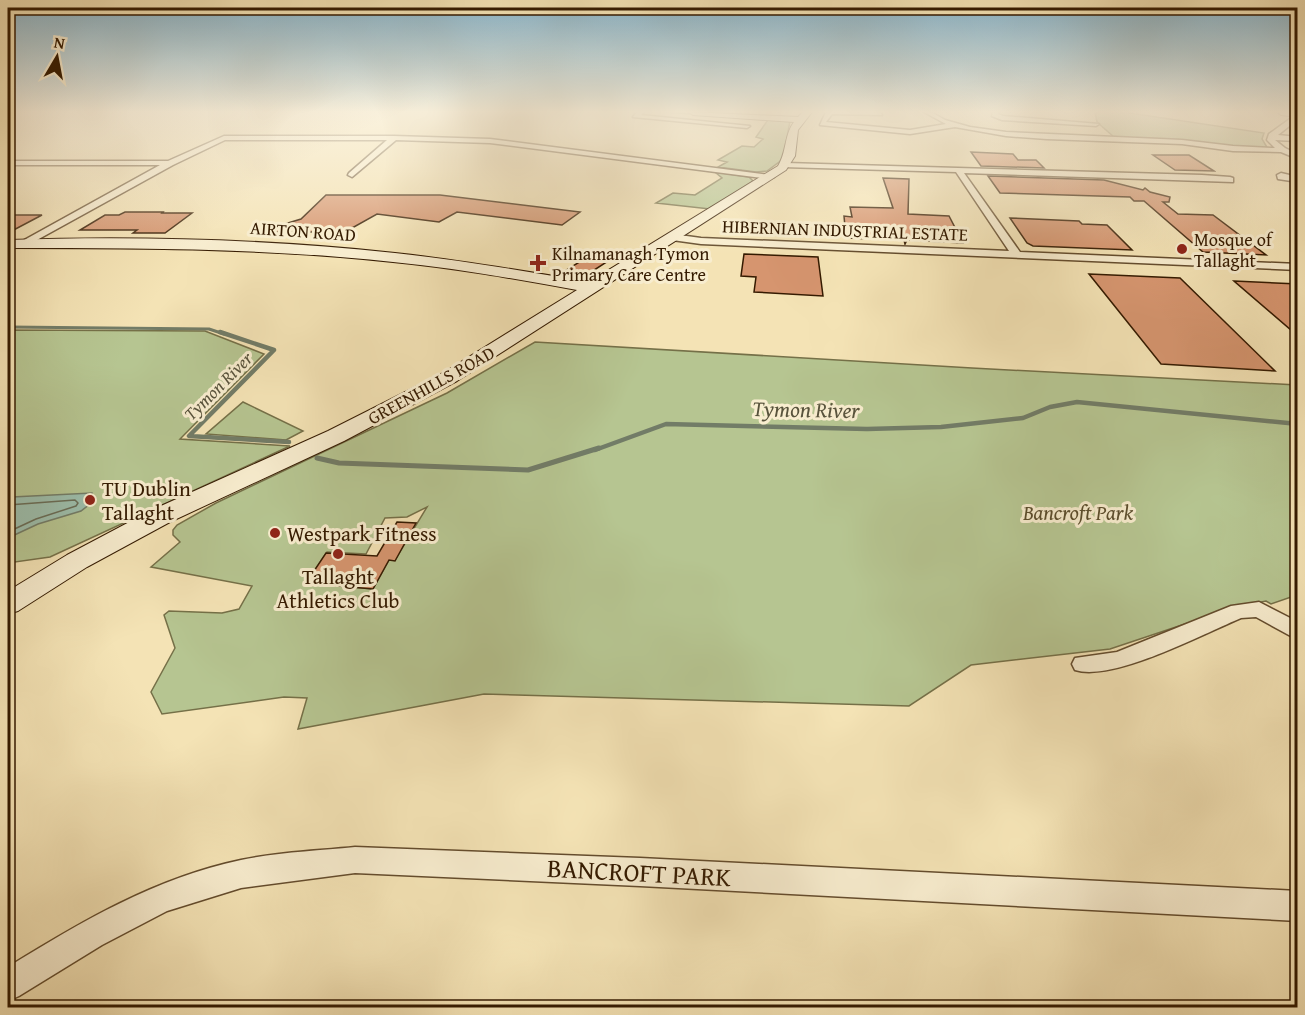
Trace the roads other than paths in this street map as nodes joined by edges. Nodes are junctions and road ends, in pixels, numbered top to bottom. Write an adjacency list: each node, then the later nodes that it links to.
1 (177, 159): 6 (street)
2 (370, 159): 10 (street)
3 (633, 159): 11 (street)
4 (789, 159): 7 (main road)
5 (17, 163): 6 (street)
6 (170, 163): 15 (street)
7 (786, 165): 8 (street); 11 (main road, GREENHILLS ROAD)
8 (958, 170): 12 (street); 16 (street, HIBERNIAN INDUSTRIAL ESTATE)
9 (1281, 174): 13 (street)
10 (352, 175)
11 (770, 177): 14 (main road, GREENHILLS ROAD)
12 (1230, 180)
13 (1298, 180)
14 (672, 237): 16 (street, HIBERNIAN INDUSTRIAL ESTATE); 18 (main road, GREENHILLS ROAD)
15 (15, 244): 18 (main road, AIRTON ROAD)
16 (1016, 254): 17 (street, HIBERNIAN INDUSTRIAL ESTATE)
17 (1298, 267)
18 (594, 288): 19 (main road, GREENHILLS ROAD)
19 (8, 604)
20 (1298, 632): 21 (street)
21 (1083, 664)
22 (1298, 906): 23 (street, BANCROFT PARK)
23 (8, 986)

